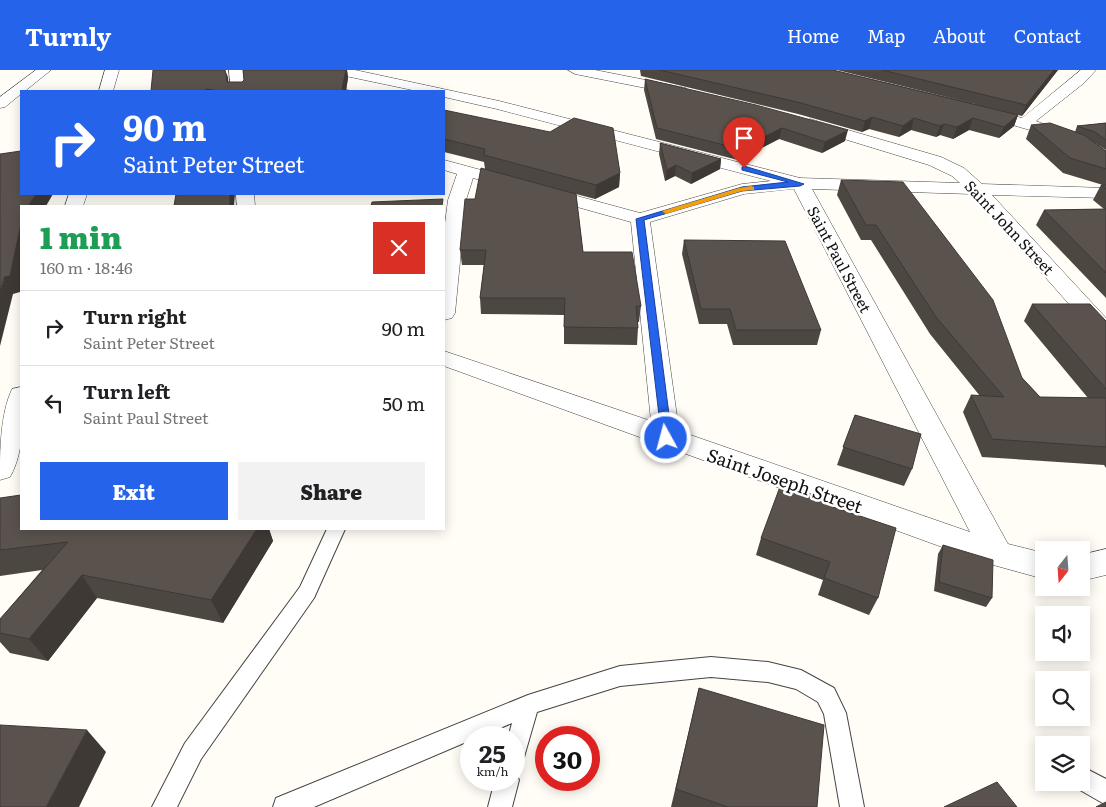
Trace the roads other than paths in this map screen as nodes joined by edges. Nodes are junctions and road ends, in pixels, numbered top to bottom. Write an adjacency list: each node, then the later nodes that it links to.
1 (44, 70): 13 (street)
2 (112, 70): 8 (street)
3 (236, 70): 9 (street)
4 (336, 70): 10 (street)
5 (576, 70): 12 (street)
6 (1084, 75): 7 (street); 16 (street)
7 (1097, 84)
8 (106, 90)
9 (238, 90)
10 (431, 90)
11 (445, 93): 20 (street)
12 (693, 94)
13 (0, 104)
14 (968, 108): 16 (street)
15 (793, 118): 21 (street, Saint John Street)
16 (1025, 123): 17 (street)
17 (1106, 160)
18 (445, 165): 19 (street)
19 (466, 172): 23 (street); 24 (street)
20 (800, 184): 21 (street); 23 (street); 31 (street, Saint Paul Street)
21 (976, 188): 22 (street); 25 (street, Saint John Street)
22 (1106, 193)
23 (640, 219): 28 (street)
24 (445, 304)
25 (1106, 332)
26 (445, 358): 28 (street, Saint Joseph Street)
27 (20, 399): 29 (street)
28 (666, 438): 31 (street, Saint Joseph Street)
29 (0, 470)
30 (336, 530): 40 (lane)
31 (997, 554): 33 (street, Saint Joseph Street)
32 (1106, 562): 34 (street)
33 (1035, 564)
34 (1090, 566)
35 (528, 705): 36 (lane); 41 (lane); 43 (lane)
36 (522, 726)
37 (1090, 783): 39 (lane)
38 (504, 791): 42 (lane)
39 (1106, 793)
40 (164, 807)
41 (285, 807)
42 (500, 807)
43 (852, 807)

